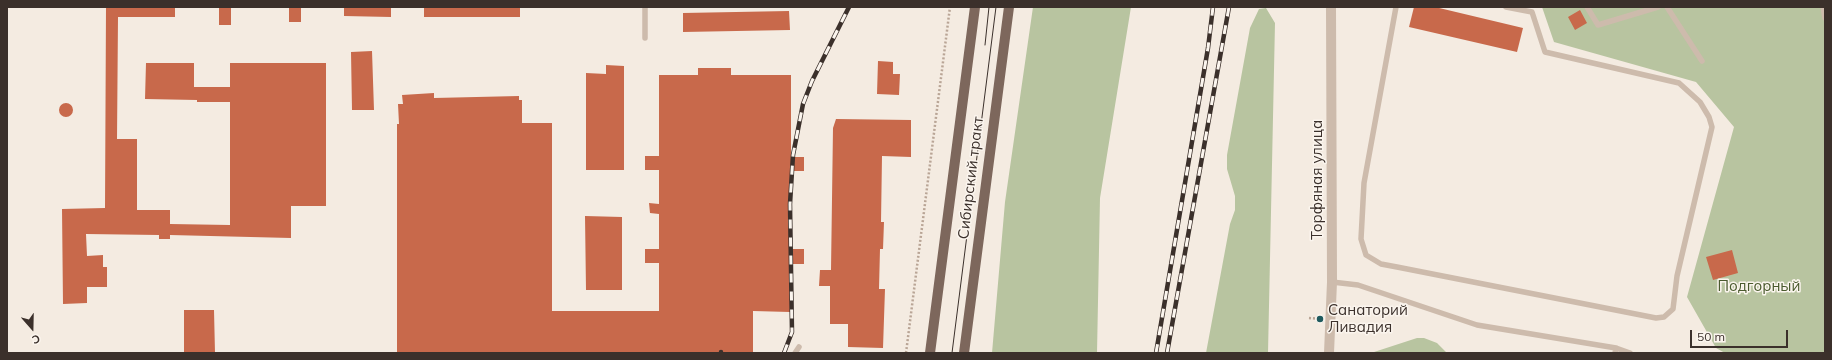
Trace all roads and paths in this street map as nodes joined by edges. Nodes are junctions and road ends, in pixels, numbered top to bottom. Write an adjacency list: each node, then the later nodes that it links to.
1 (645, 7): 13 (lane)
2 (950, 7): 21 (path)
3 (975, 7): 22 (main road, Сибирский тракт)
4 (1009, 7): 23 (main road, Сибирский тракт)
5 (1331, 7): 15 (street, Торфяная улица)
6 (1396, 7): 7 (lane)
7 (1506, 7)
8 (1587, 7): 9 (lane)
9 (1658, 7)
10 (1667, 7): 14 (lane)
11 (1824, 7): 12 (lane)
12 (1825, 18)
13 (645, 38)
14 (1702, 61)
15 (1332, 282): 19 (lane); 24 (street, Торфяная улица)
16 (1309, 318): 17 (path)
17 (1320, 319)
18 (799, 347): 20 (lane)
19 (1616, 351): 25 (lane)
20 (795, 353)
21 (906, 353)
22 (930, 353)
23 (964, 353)
24 (1329, 353)
25 (1630, 353)

